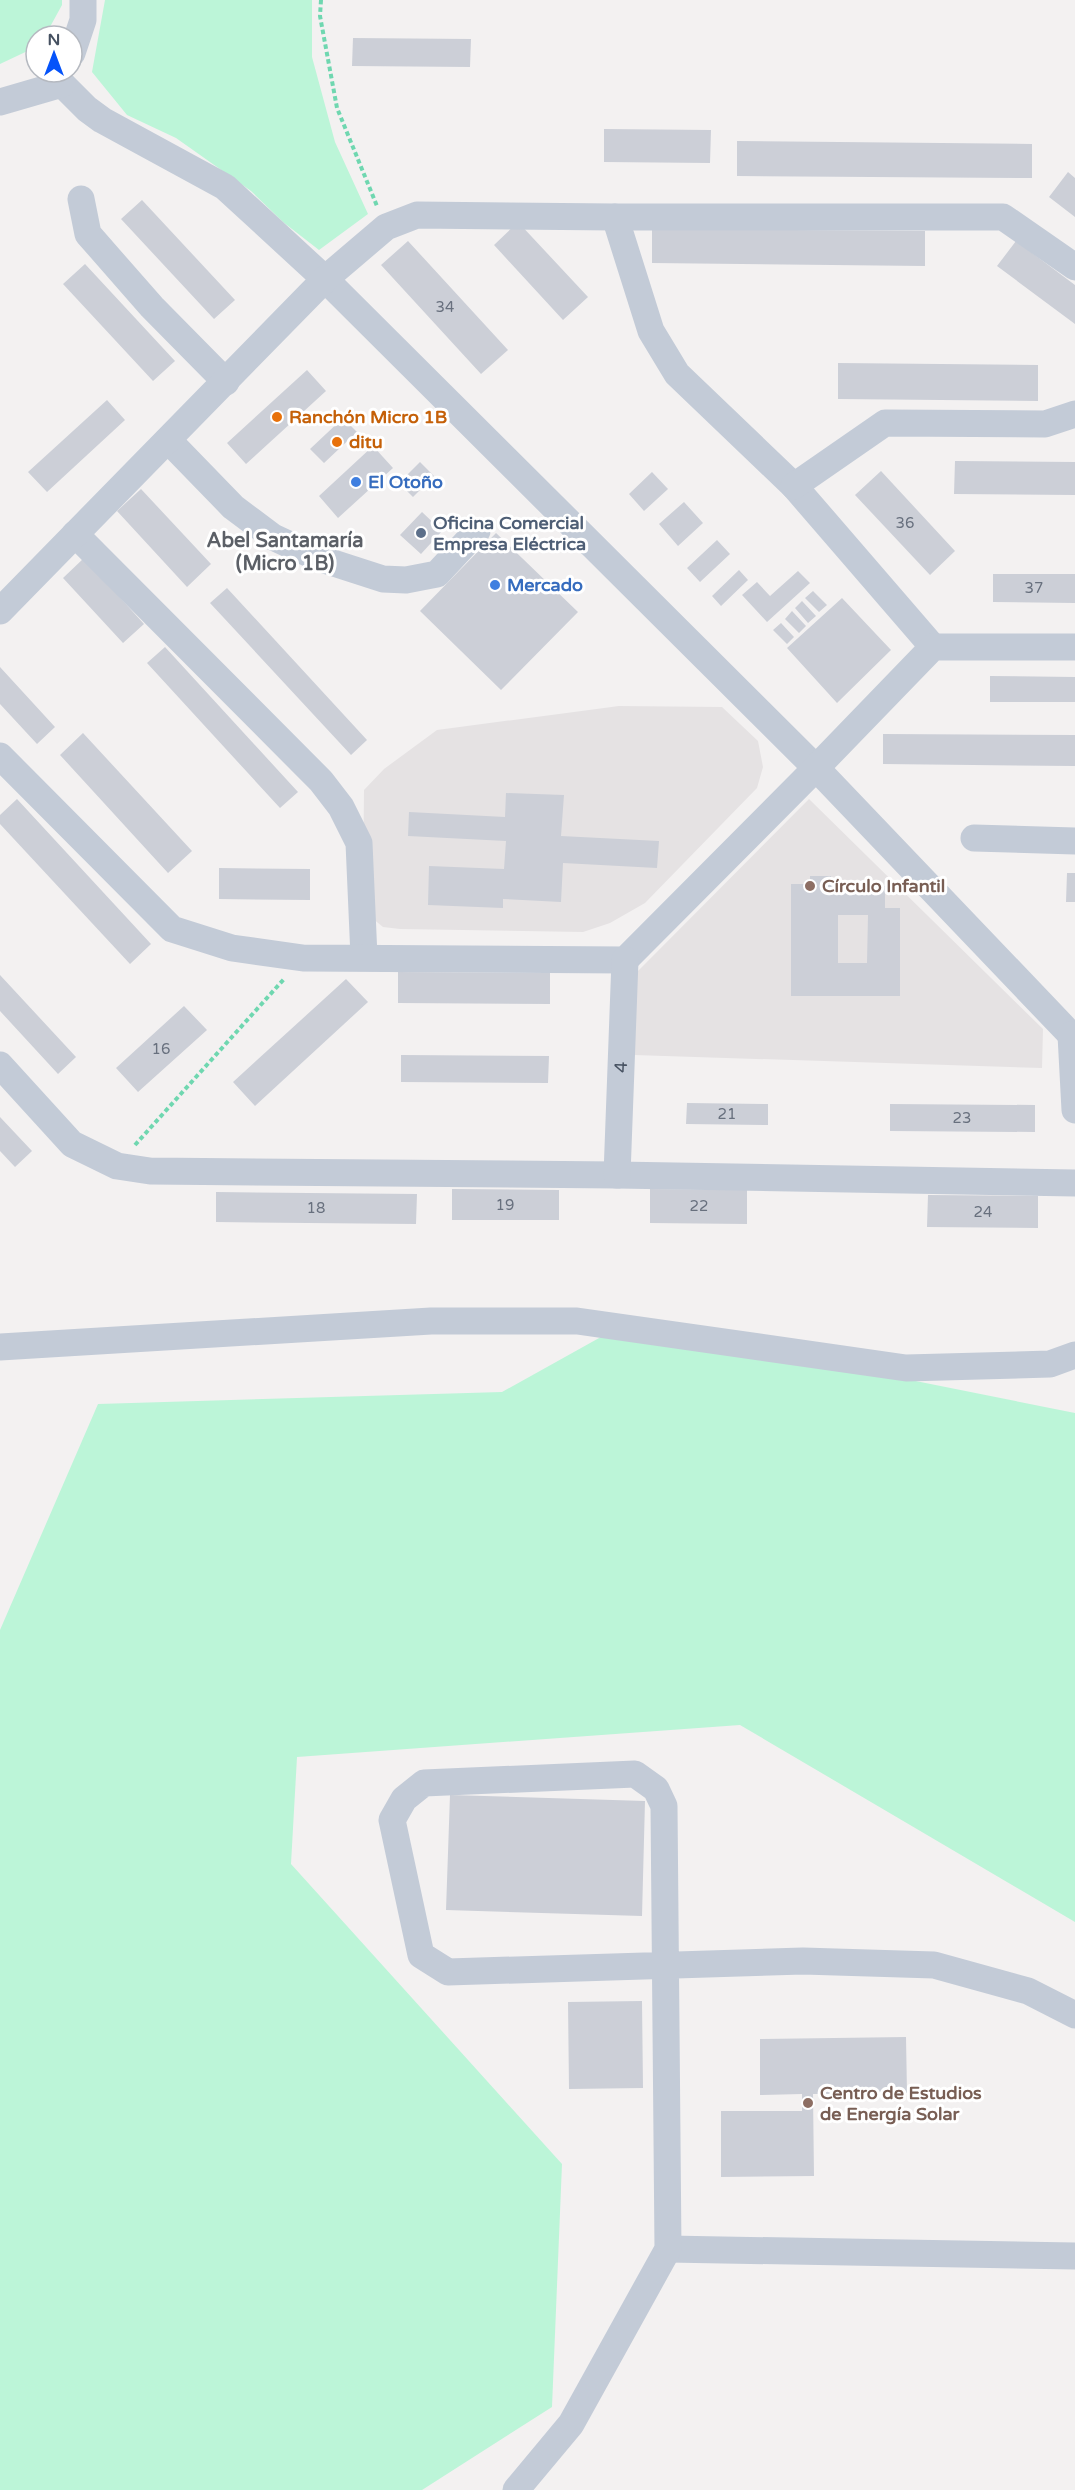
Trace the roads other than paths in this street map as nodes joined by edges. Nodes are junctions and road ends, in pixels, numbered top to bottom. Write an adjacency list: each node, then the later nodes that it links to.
1 (82, 0): 2 (street)
2 (82, 24)
3 (48, 84): 5 (street)
4 (68, 84): 9 (street)
5 (0, 102)
6 (81, 199): 10 (street)
7 (615, 217): 8 (street); 9 (street); 13 (street)
8 (1075, 267)
9 (325, 279): 10 (street); 20 (street)
10 (226, 382): 12 (street)
11 (1075, 414): 13 (street)
12 (168, 440): 14 (street); 15 (street)
13 (794, 486): 17 (street)
14 (477, 531)
15 (75, 534): 16 (street); 23 (street)
16 (0, 611)
17 (933, 647): 18 (street); 20 (street)
18 (1075, 647)
19 (0, 756): 23 (street)
20 (816, 768): 24 (street); 25 (street)
21 (974, 837): 22 (street)
22 (1075, 841)
23 (364, 957): 24 (street)
24 (625, 960): 28 (street, 4)
25 (1073, 1035): 27 (street)
26 (0, 1065): 28 (street)
27 (1075, 1110)
28 (617, 1175): 29 (street)
29 (1075, 1184)
30 (0, 1347): 31 (street)
31 (1075, 1355)
32 (666, 1965): 32 (street); 33 (street); 34 (street)
33 (1075, 2015)
34 (669, 2249): 35 (street); 36 (street)
35 (1075, 2256)
36 (516, 2490)

